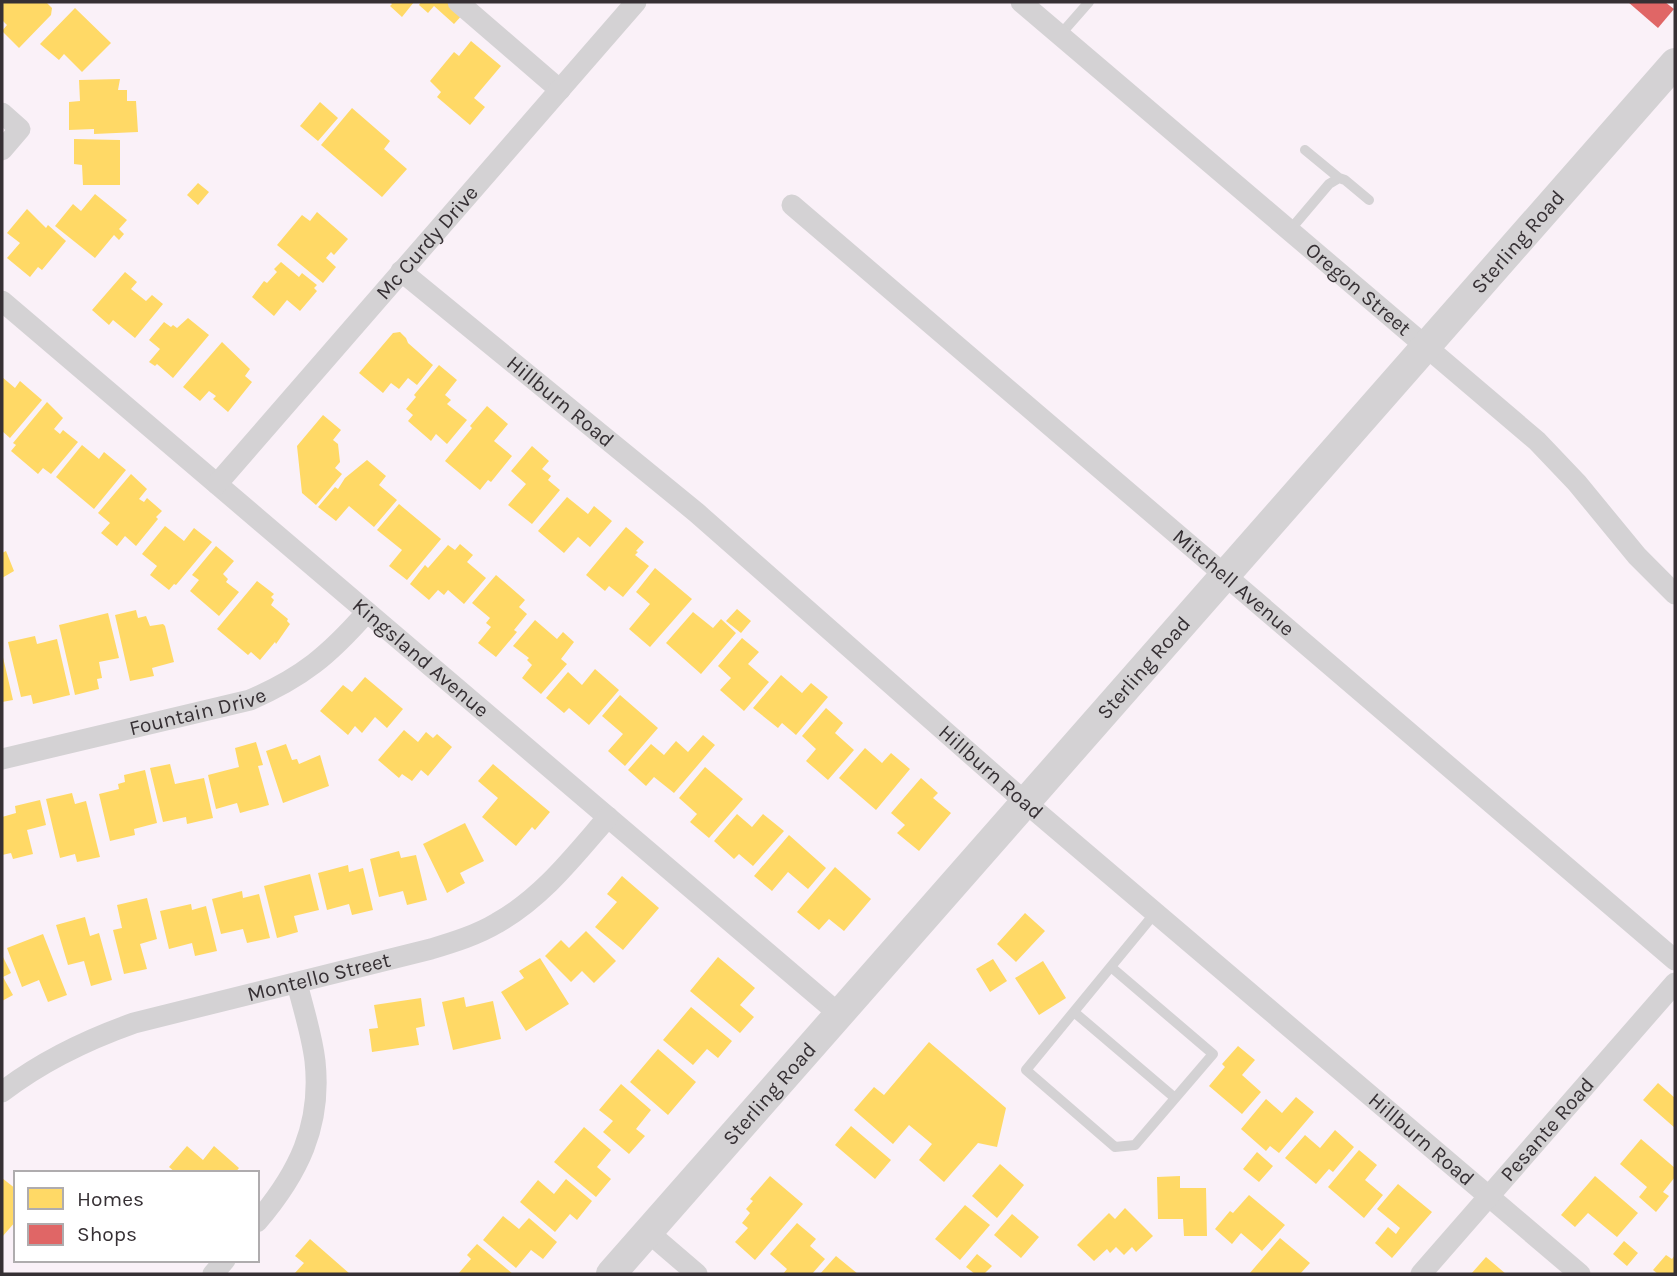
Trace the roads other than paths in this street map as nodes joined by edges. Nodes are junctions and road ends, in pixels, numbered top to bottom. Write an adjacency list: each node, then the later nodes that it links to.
1 (458, 2): 7 (street)
2 (636, 2): 7 (street, Mc Curdy Drive)
3 (1021, 2): 5 (street, Oregon Street)
4 (1089, 2): 5 (lane)
5 (1060, 35): 14 (street, Oregon Street)
6 (1675, 63): 17 (street, Sterling Road)
7 (560, 90): 15 (street, Mc Curdy Drive)
8 (2, 113): 9 (street)
9 (2, 150)
10 (1305, 150): 11 (lane)
11 (1339, 178): 12 (lane); 14 (lane)
12 (1369, 200)
13 (792, 205): 19 (street, Mitchell Avenue)
14 (1290, 230): 17 (street, Oregon Street)
15 (401, 271): 18 (street, Mc Curdy Drive); 23 (street, Hillburn Road)
16 (2, 301): 18 (street, Kingsland Avenue)
17 (1425, 345): 19 (street, Sterling Road); 20 (street, Oregon Street)
18 (216, 484): 21 (street, Kingsland Avenue)
19 (1225, 574): 23 (street, Sterling Road); 26 (street, Mitchell Avenue)
20 (1675, 594)
21 (367, 612): 22 (street, Fountain Drive); 24 (street, Kingsland Avenue)
22 (2, 759)
23 (1025, 802): 25 (street, Hillburn Road); 31 (street, Sterling Road)
24 (608, 817): 28 (street, Montello Street); 31 (street, Kingsland Avenue)
25 (1155, 913): 27 (lane); 34 (street, Hillburn Road)
26 (1675, 960)
27 (1111, 967): 30 (lane); 33 (lane)
28 (297, 982): 32 (street, Montello Street); 35 (street)
29 (1675, 983): 34 (street, Pesante Road)
30 (1074, 1012): 33 (lane); 33 (lane)
31 (839, 1014): 36 (street, Sterling Road)
32 (2, 1092)
33 (1175, 1098)
34 (1489, 1197): 39 (street, Pesante Road); 40 (street, Hillburn Road)
35 (259, 1219)
36 (648, 1232): 37 (street, Sterling Road); 38 (street)
37 (611, 1274)
38 (696, 1274)
39 (1420, 1274)
40 (1580, 1274)

